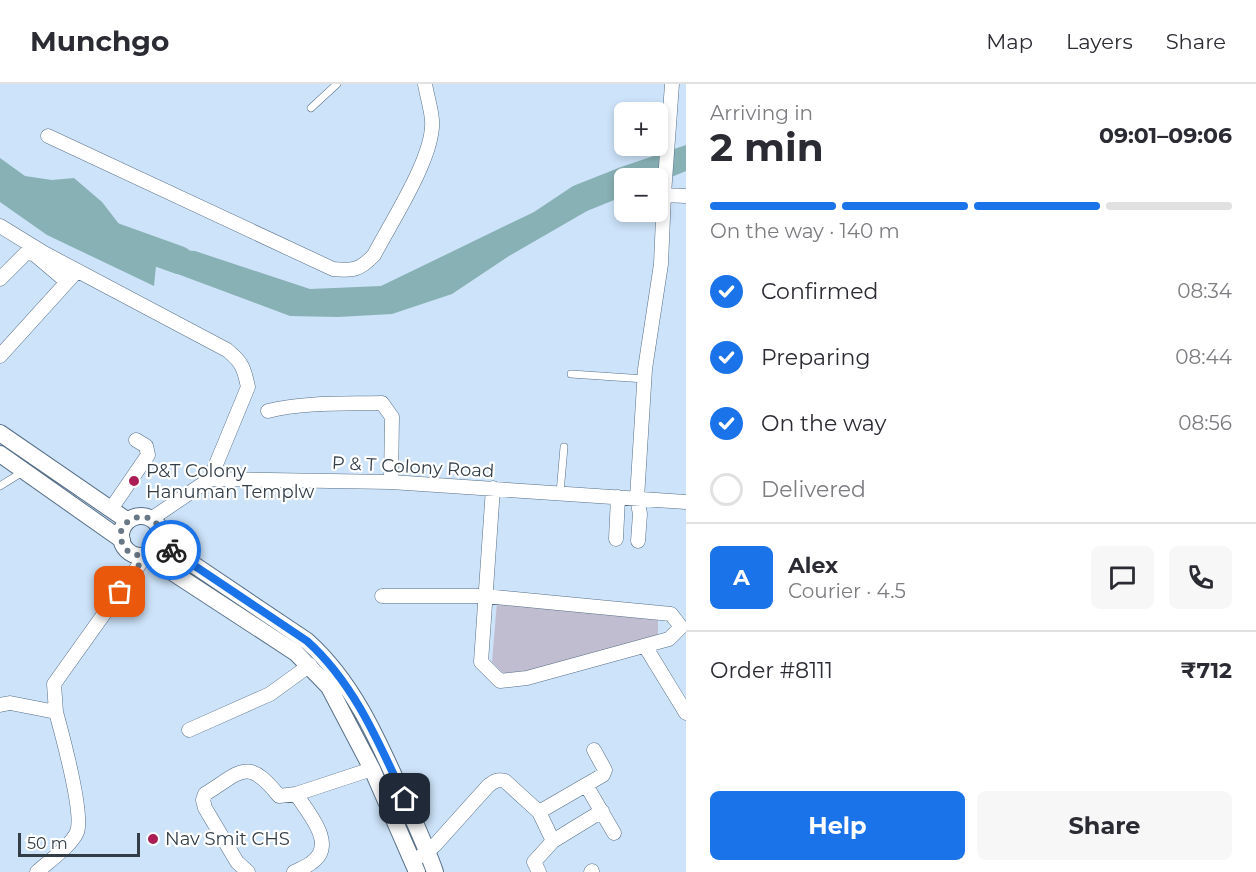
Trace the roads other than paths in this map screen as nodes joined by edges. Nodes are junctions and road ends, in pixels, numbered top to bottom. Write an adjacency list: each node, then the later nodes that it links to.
1 (337, 84): 4 (lane)
2 (425, 84): 5 (street)
3 (672, 84): 6 (street)
4 (311, 108)
5 (48, 136)
6 (666, 168)
7 (668, 194): 8 (street)
8 (686, 196)
9 (663, 222): 16 (street)
10 (0, 226): 11 (street)
11 (77, 270): 13 (street); 23 (street)
12 (0, 279): 13 (street)
13 (67, 282): 14 (street)
14 (0, 356)
15 (571, 374): 16 (lane)
16 (645, 379): 29 (street)
17 (268, 411): 24 (street)
18 (0, 432): 31 (street)
19 (136, 440): 31 (street)
20 (564, 447): 27 (lane)
21 (0, 454): 22 (street)
22 (24, 471): 25 (lane); 35 (street)
23 (210, 479): 24 (street, P & T Colony Road); 32 (street)
24 (391, 482): 26 (street, P & T Colony Road)
25 (2, 483)
26 (493, 488): 27 (street, P & T Colony Road); 40 (street)
27 (560, 493): 28 (street, P & T Colony Road)
28 (618, 497): 29 (street, P & T Colony Road); 34 (street)
29 (637, 498): 30 (street, P & T Colony Road); 36 (street)
30 (686, 502)
31 (111, 509): 33 (street)
32 (151, 519): 33 (street); 37 (street)
33 (128, 521): 35 (street)
34 (616, 539)
35 (122, 540): 38 (street)
36 (638, 541)
37 (160, 542): 38 (street); 55 (street)
38 (146, 555): 42 (street); 44 (street)
39 (382, 596): 40 (street)
40 (485, 596): 41 (street); 41 (street)
41 (645, 646): 45 (street)
42 (310, 665): 46 (street); 48 (street)
43 (0, 705): 44 (street)
44 (56, 712): 57 (street)
45 (686, 712)
46 (189, 730)
47 (594, 750): 49 (street)
48 (372, 769): 50 (street); 56 (street)
49 (586, 785): 51 (street); 52 (street)
50 (296, 794): 58 (street); 59 (street)
51 (602, 811): 53 (street); 54 (street)
52 (539, 812): 54 (street); 55 (street)
53 (614, 833)
54 (553, 841): 61 (street)
55 (428, 853): 56 (street); 60 (street)
56 (415, 866)
57 (37, 872)
58 (248, 872)
59 (294, 872)
60 (435, 872)
61 (539, 872)

